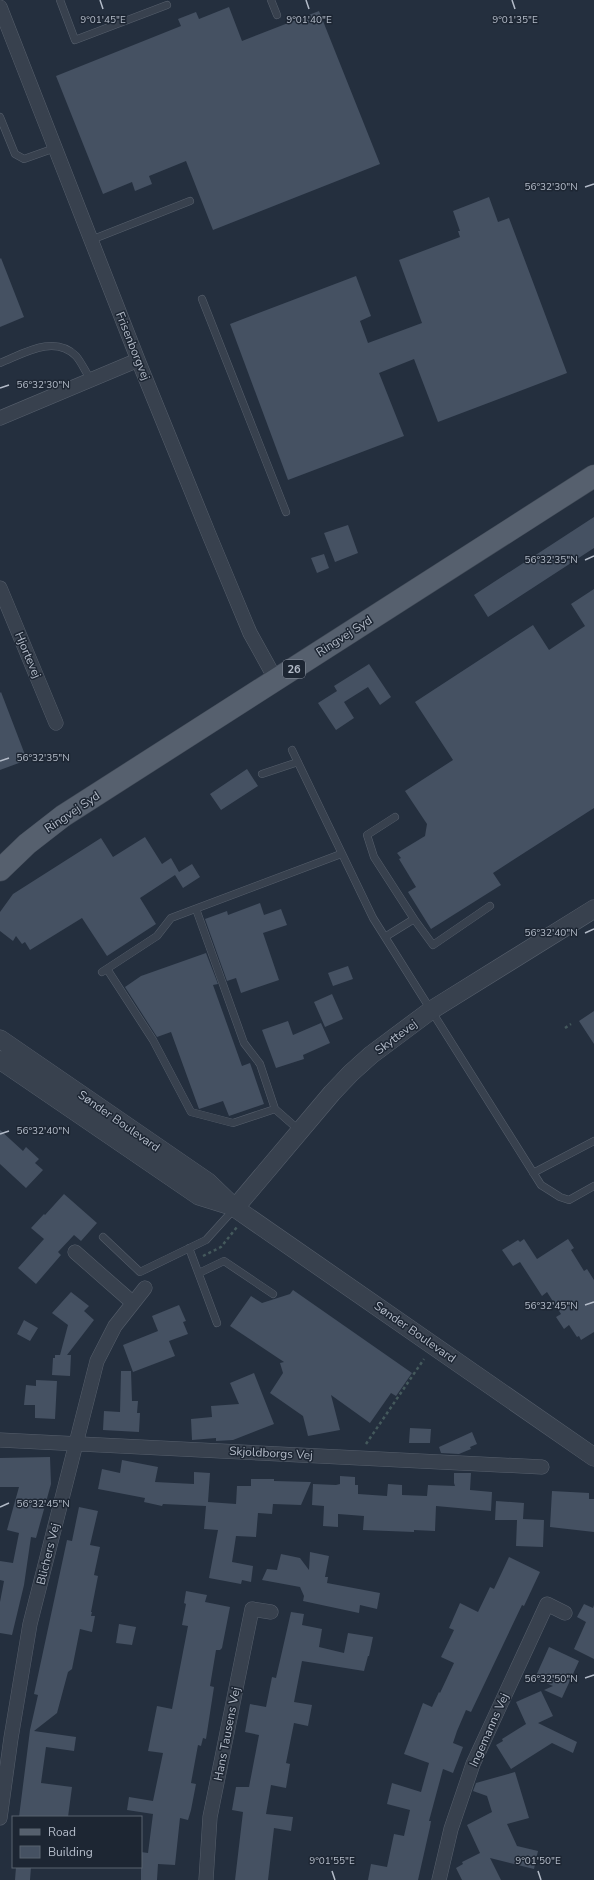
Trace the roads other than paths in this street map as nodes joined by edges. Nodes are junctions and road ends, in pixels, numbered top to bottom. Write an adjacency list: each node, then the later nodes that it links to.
1 (60, 0): 3 (lane)
2 (271, 0): 5 (lane)
3 (167, 5)
4 (0, 7): 7 (street, Frisenborgvej)
5 (277, 15)
6 (0, 117): 7 (lane)
7 (55, 148): 9 (street, Frisenborgvej)
8 (190, 201): 9 (lane)
9 (91, 240): 11 (street, Frisenborgvej)
10 (202, 299): 16 (lane)
11 (138, 360): 13 (street); 18 (street, Frisenborgvej)
12 (0, 363): 13 (lane)
13 (91, 380): 14 (street)
14 (0, 418)
15 (594, 476): 18 (main road, Ringvej Syd / 26)
16 (286, 512)
17 (0, 588): 19 (street, Hjortevej)
18 (276, 680): 25 (main road, Ringvej Syd / 26)
19 (56, 723)
20 (292, 750): 21 (lane)
21 (298, 762): 22 (lane); 24 (lane)
22 (262, 774)
23 (395, 817): 29 (lane)
24 (341, 854): 27 (lane); 30 (lane)
25 (0, 870)
26 (490, 906): 29 (lane)
27 (196, 909): 34 (lane); 34 (lane)
28 (594, 909): 31 (street, Skyttevej)
29 (414, 919): 30 (lane)
30 (385, 938): 31 (lane)
31 (430, 1011): 35 (street, Skyttevej); 37 (lane)
32 (0, 1039): 39 (street, Sønder Boulevard)
33 (0, 1060): 39 (street, Sønder Boulevard)
34 (275, 1110): 35 (lane)
35 (300, 1131): 39 (street, Skyttevej)
36 (594, 1141): 37 (lane)
37 (533, 1173): 38 (lane)
38 (594, 1186)
39 (235, 1208): 41 (lane); 50 (street, Sønder Boulevard)
40 (103, 1237): 41 (lane)
41 (189, 1248): 43 (lane)
42 (75, 1252): 46 (street)
43 (199, 1273): 45 (lane); 47 (lane)
44 (146, 1288): 46 (street, Blichers Vej)
45 (273, 1294)
46 (133, 1303): 49 (street, Blichers Vej)
47 (217, 1323)
48 (0, 1440): 49 (street, Skjoldborgs Vej)
49 (77, 1442): 51 (street, Skjoldborgs Vej); 54 (street, Blichers Vej)
50 (594, 1457)
51 (542, 1467)
52 (271, 1612): 55 (street, Hans Tausens Vej)
53 (565, 1613): 56 (street, Ingemanns Vej)
54 (0, 1818)
55 (206, 1880)
56 (439, 1880)

